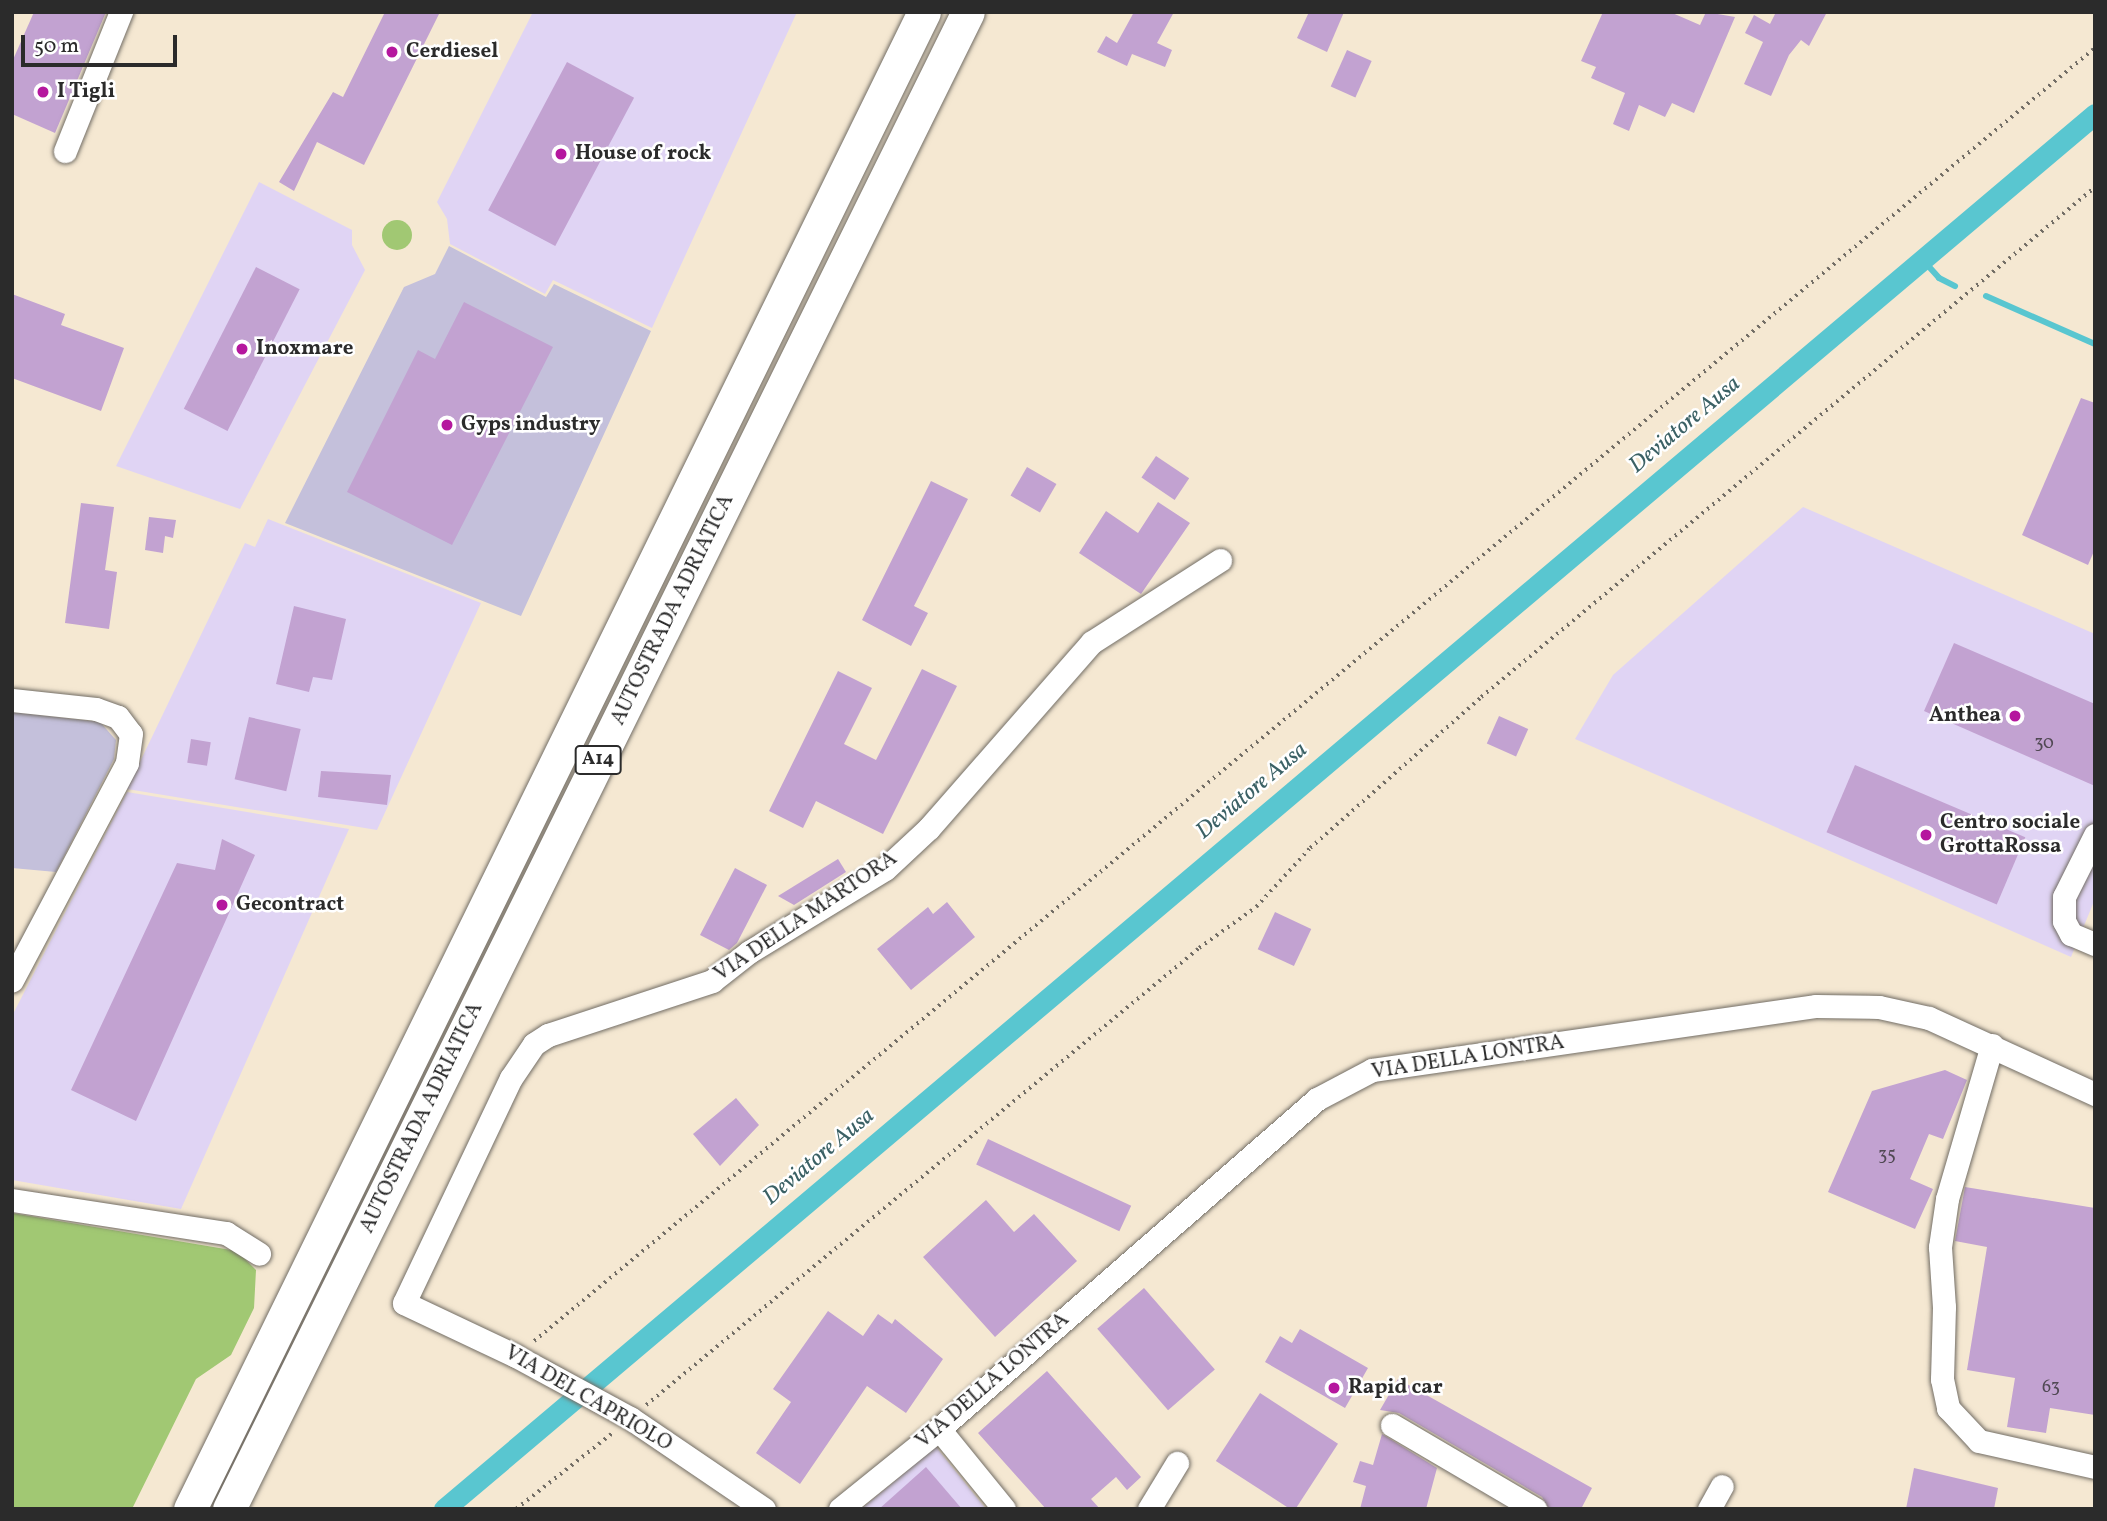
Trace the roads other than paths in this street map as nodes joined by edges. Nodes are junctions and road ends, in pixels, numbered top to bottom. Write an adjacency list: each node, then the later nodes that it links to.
1 (121, 12): 4 (street)
2 (924, 12): 20 (highway, AUTOSTRADA ADRIATICA / A14)
3 (968, 12): 21 (highway, AUTOSTRADA ADRIATICA / A14)
4 (65, 151)
5 (1220, 560): 14 (street, VIA DELLA MARTORA)
6 (12, 700): 9 (street)
7 (2095, 835): 8 (street)
8 (2095, 944)
9 (12, 980)
10 (1992, 1045): 11 (street, VIA DELLA LONTRA); 16 (street, VIA DELLA LONTRA); 18 (street)
11 (2095, 1094)
12 (12, 1199): 13 (street)
13 (259, 1254)
14 (404, 1303): 22 (street, VIA DEL CAPRIOLO)
15 (1392, 1426): 26 (street)
16 (939, 1429): 23 (street, VIA DELLA LONTRA); 24 (street)
17 (1177, 1463): 25 (street)
18 (2095, 1468)
19 (1721, 1486): 27 (street)
20 (190, 1509)
21 (229, 1509)
22 (764, 1509)
23 (840, 1509)
24 (1003, 1509)
25 (1149, 1509)
26 (1535, 1509)
27 (1709, 1509)

